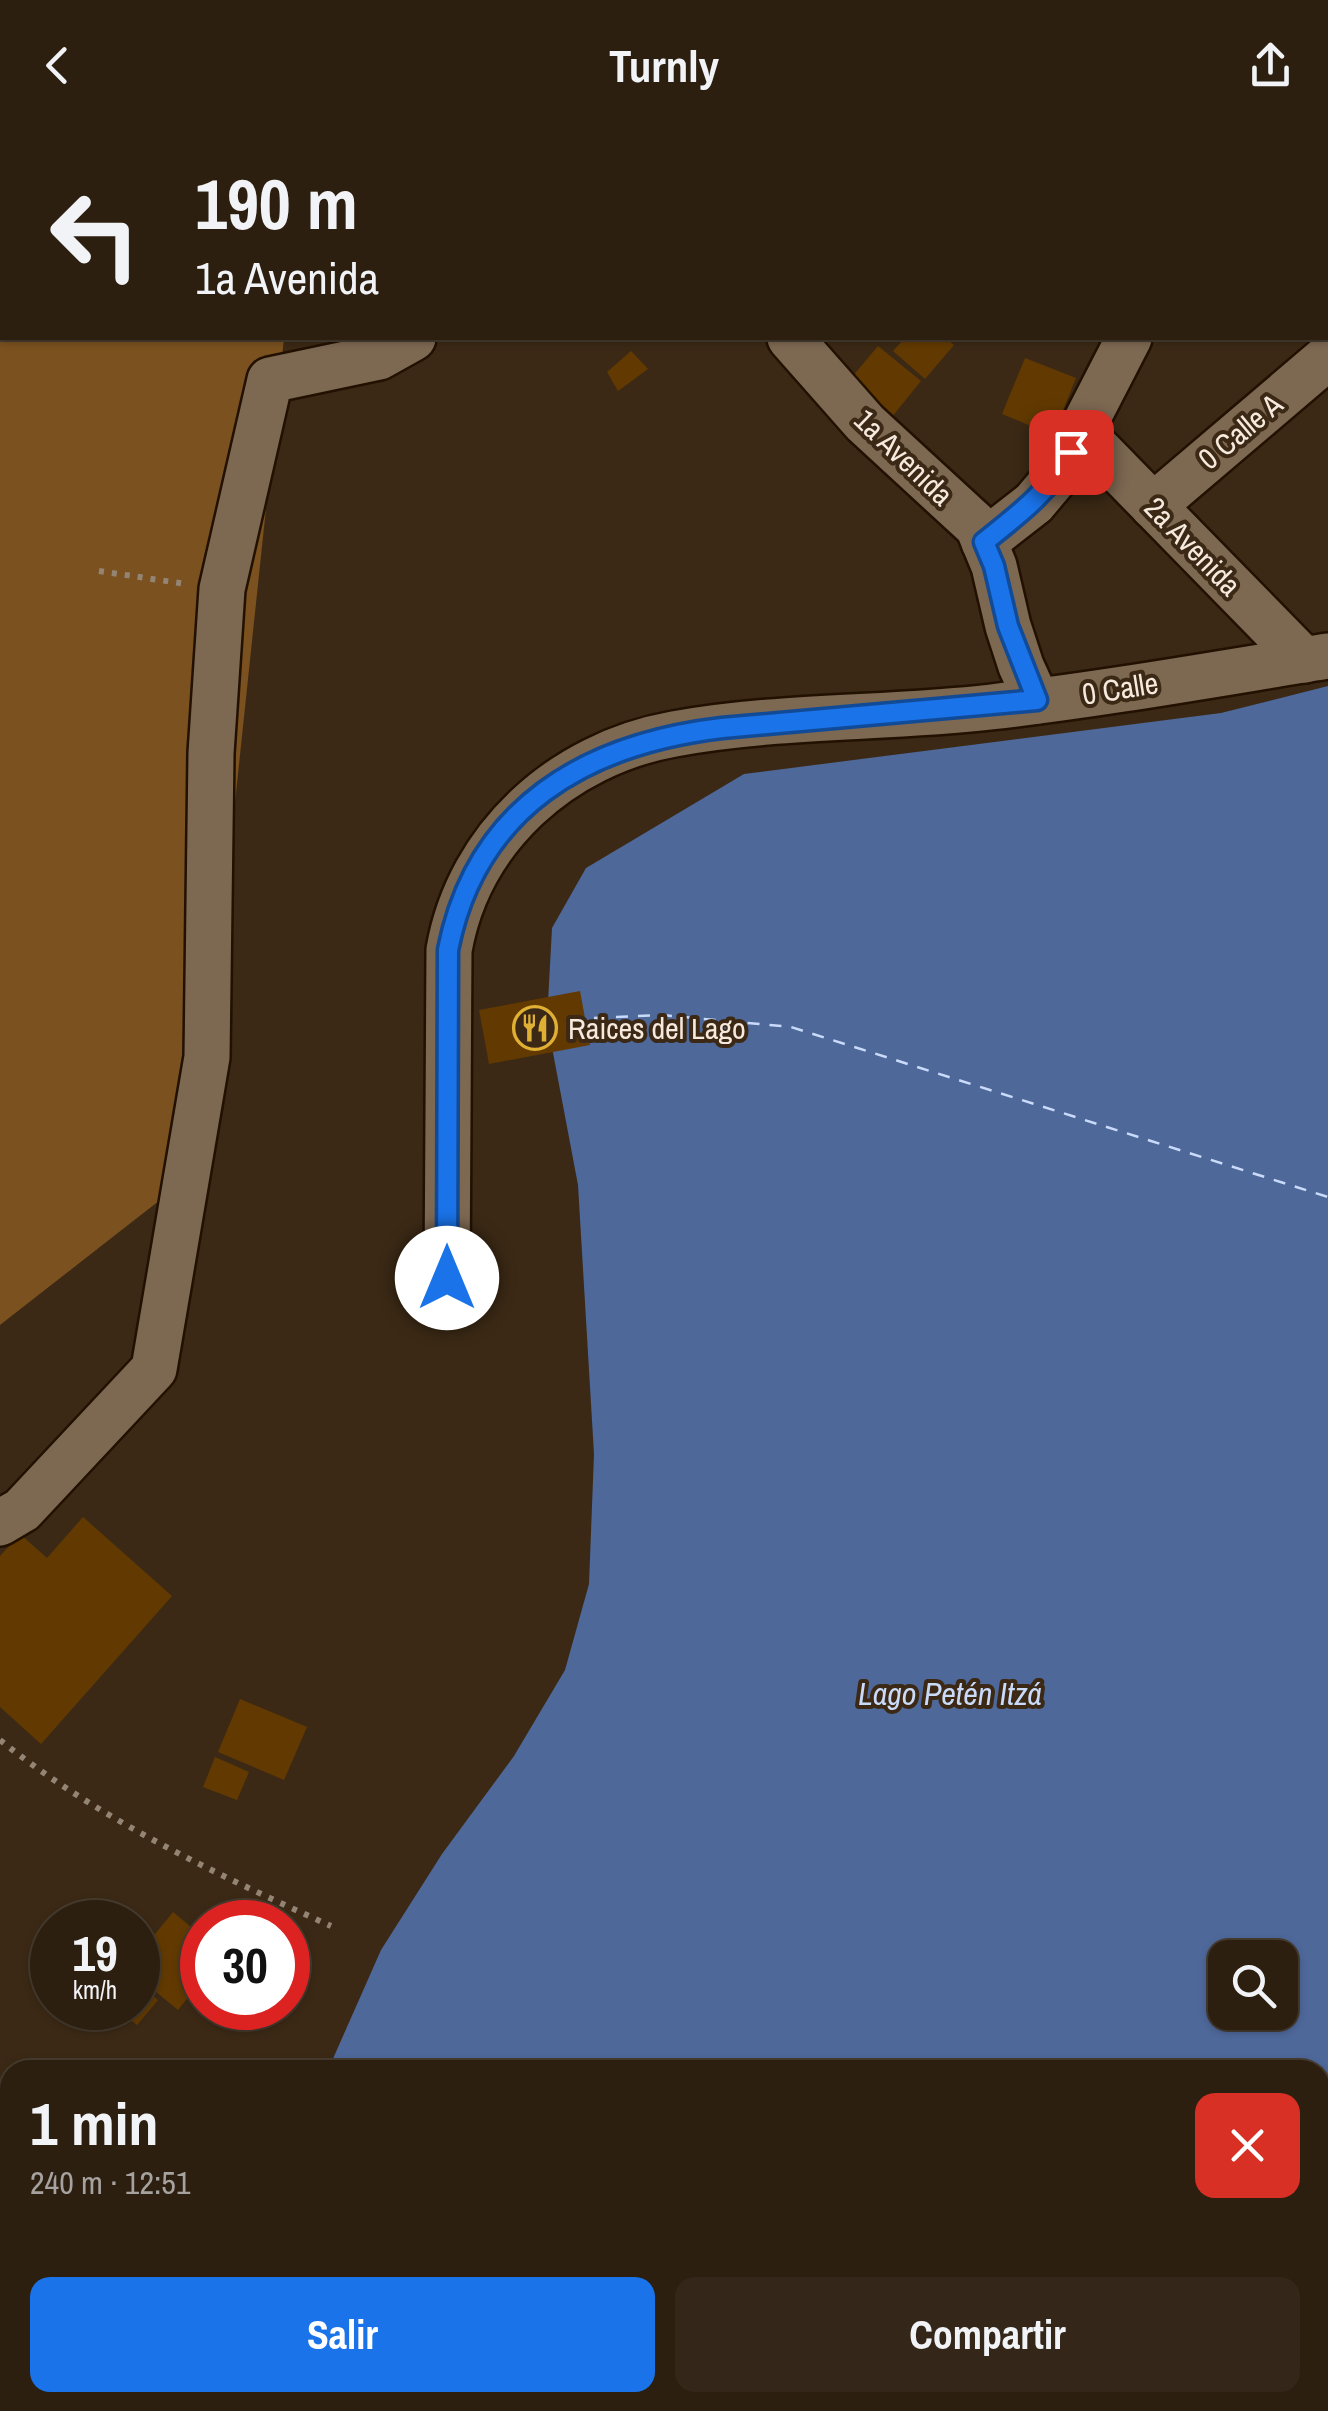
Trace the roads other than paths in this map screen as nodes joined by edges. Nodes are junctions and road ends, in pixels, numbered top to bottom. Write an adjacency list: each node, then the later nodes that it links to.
1 (410, 340): 5 (street)
2 (792, 340): 8 (street, 1a Avenida)
3 (1128, 340): 6 (street)
4 (1328, 357): 7 (street, 0 Calle A)
5 (272, 358): 12 (street)
6 (1082, 433): 7 (street, 2a Avenida); 8 (street)
7 (1153, 506): 9 (street, 2a Avenida)
8 (984, 542): 10 (street, 1a Avenida)
9 (1316, 658): 10 (street, 0 Calle)
10 (1037, 700): 11 (street, 0 Calle)
11 (447, 1278)
12 (0, 1523)

